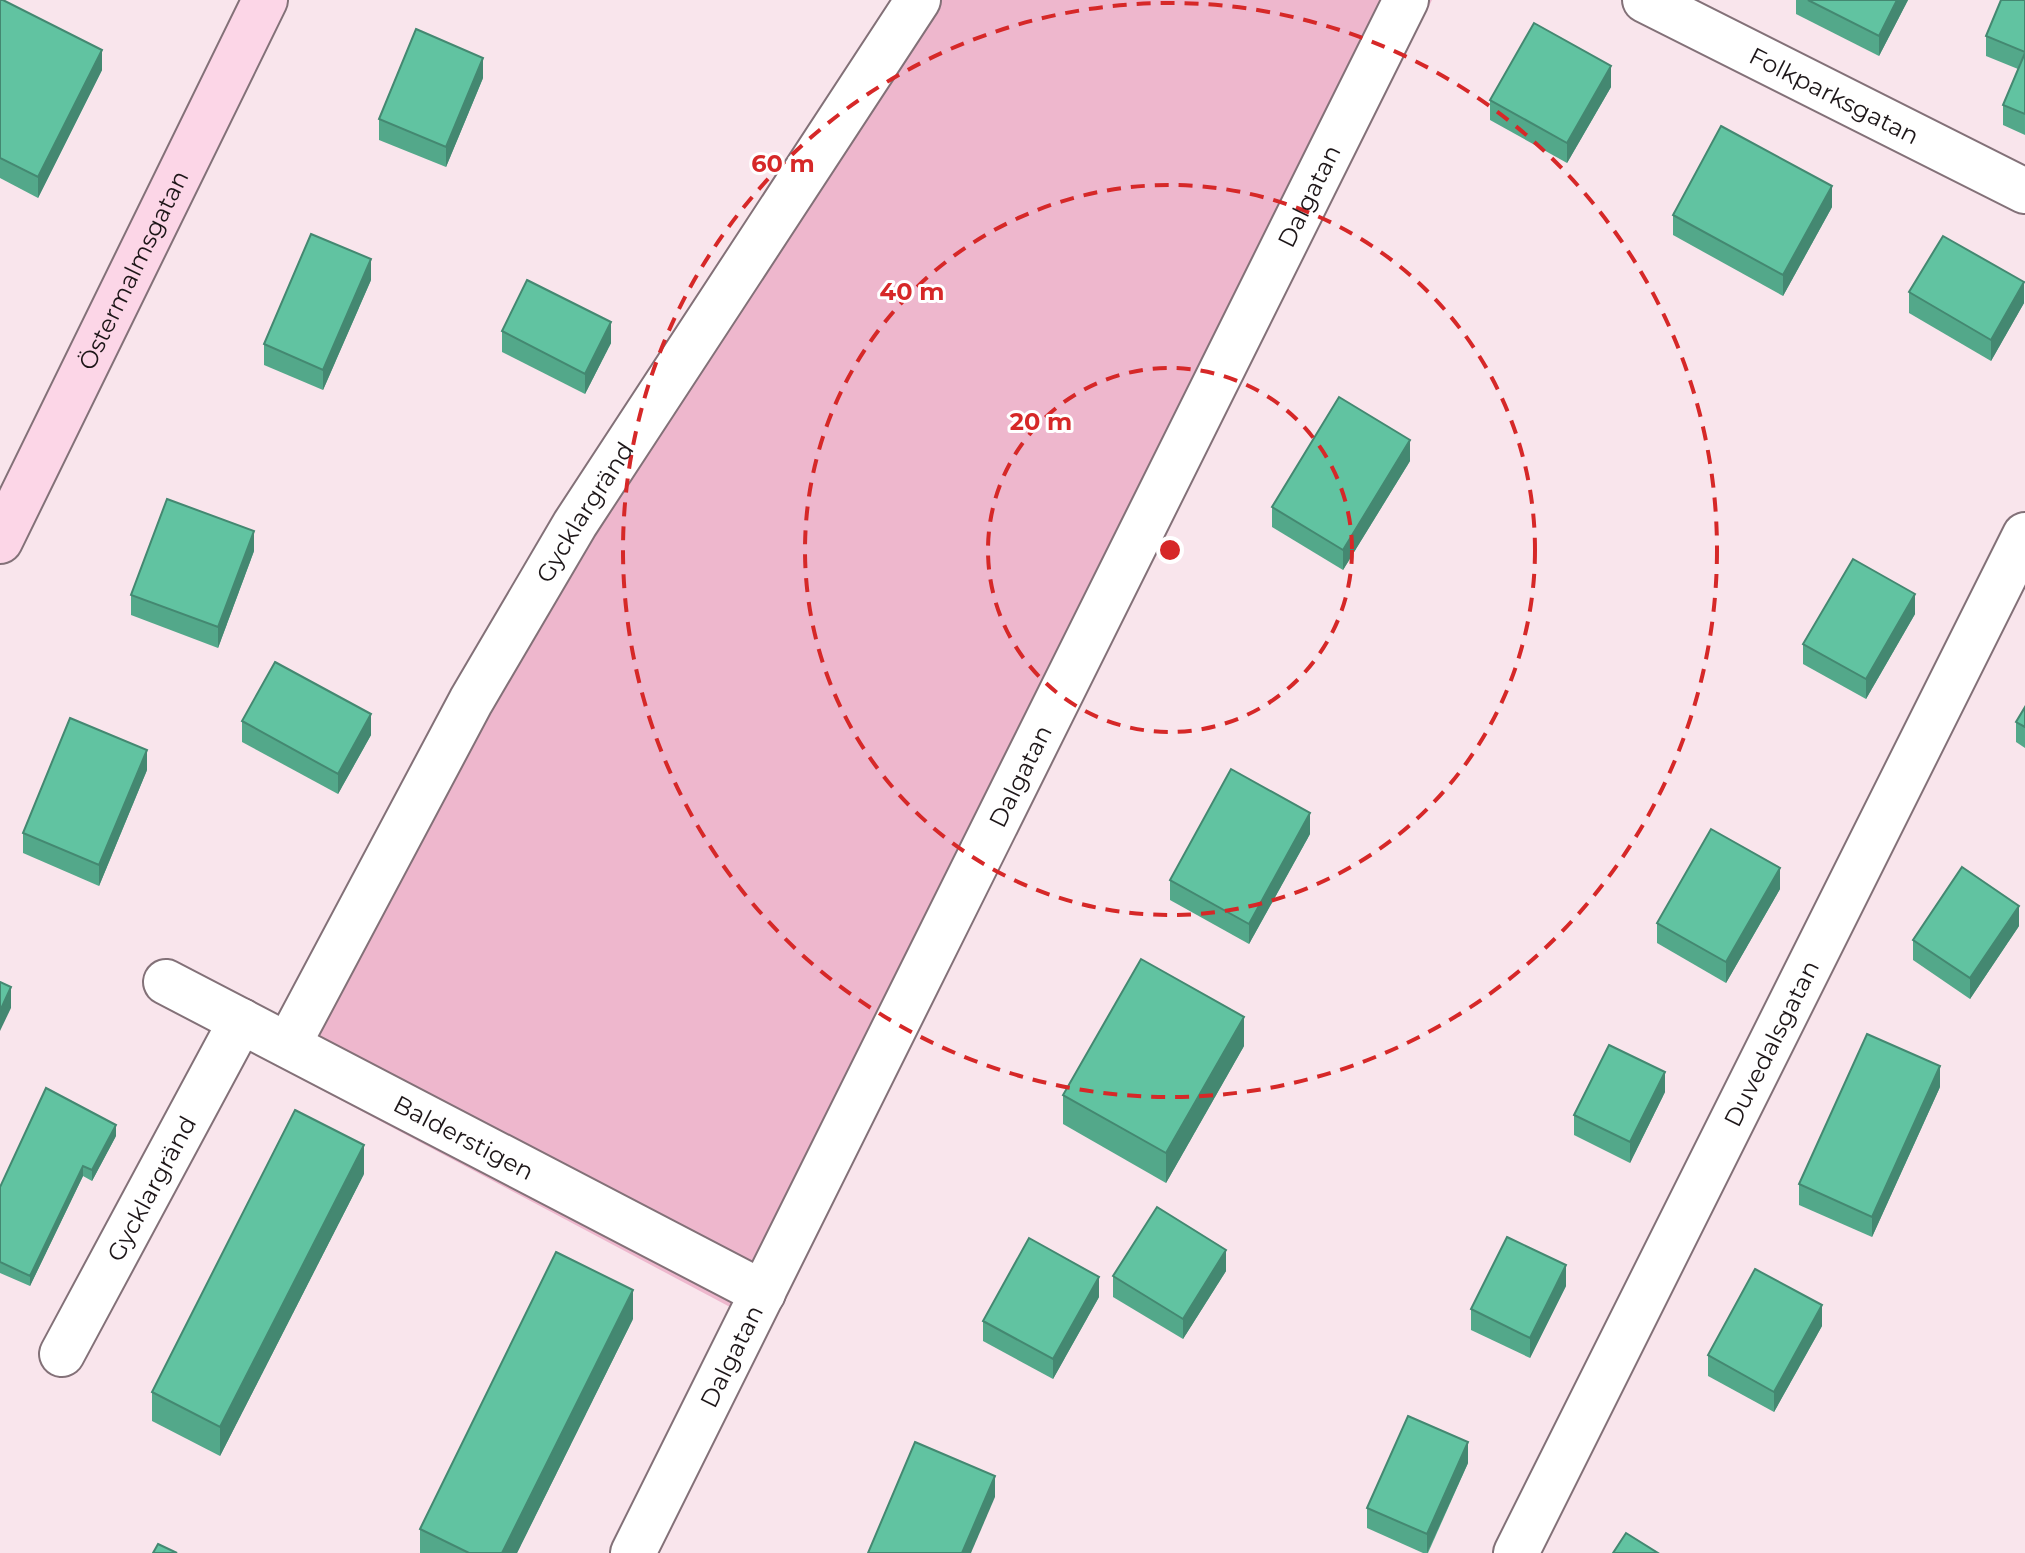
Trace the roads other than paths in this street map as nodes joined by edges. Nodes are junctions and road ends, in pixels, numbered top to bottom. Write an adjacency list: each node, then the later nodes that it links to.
1 (265, 0): 7 (main road, Östermalmsgatan)
2 (918, 0): 10 (street, Gycklargränd)
3 (1406, 0): 11 (street, Dalgatan)
4 (1645, 0): 5 (street, Folkparksgatan)
5 (2025, 191)
6 (2025, 535): 14 (street, Duvedalsgatan)
7 (0, 541)
8 (166, 982): 9 (street, Balderstigen)
9 (241, 1021): 10 (street, Balderstigen); 12 (street, Gycklargränd)
10 (288, 1045): 11 (street, Balderstigen)
11 (763, 1293): 13 (street, Dalgatan)
12 (62, 1354)
13 (633, 1553)
14 (1516, 1553)

